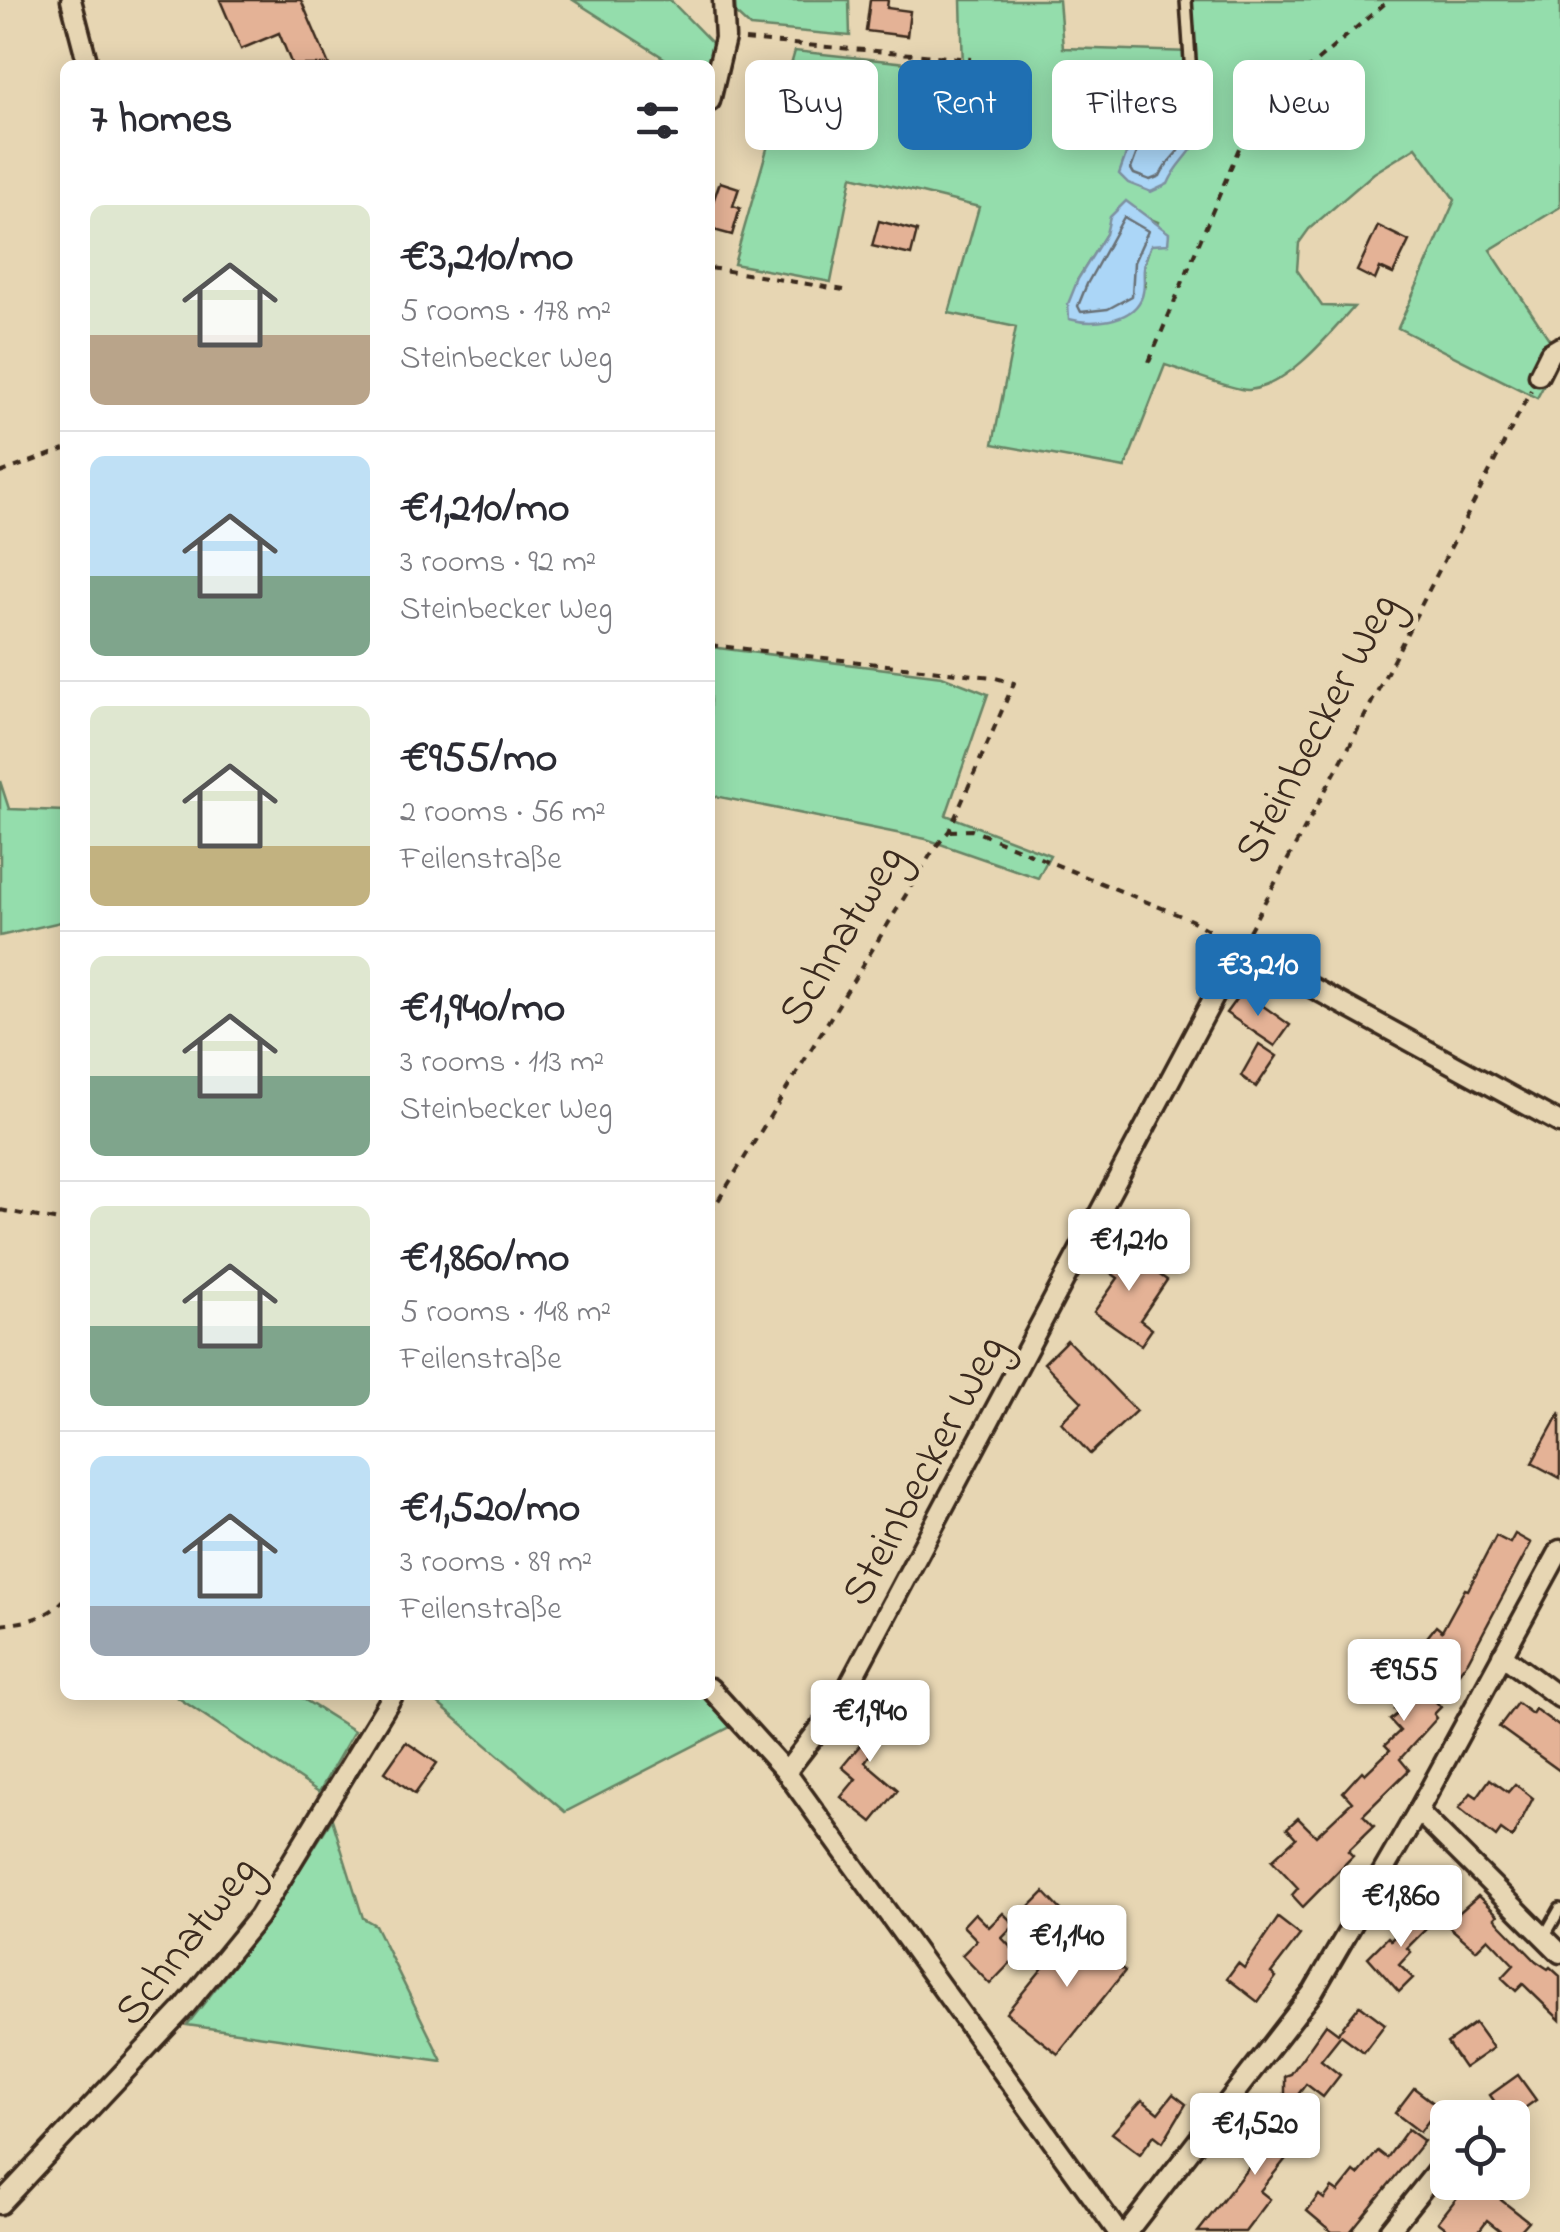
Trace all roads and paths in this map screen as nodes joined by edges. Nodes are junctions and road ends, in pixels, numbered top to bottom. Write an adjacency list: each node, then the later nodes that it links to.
1 (71, 0): 7 (street)
2 (723, 0): 5 (street)
3 (1186, 0): 8 (lane)
4 (1388, 0): 13 (path)
5 (725, 38): 6 (path); 9 (street)
6 (971, 59)
7 (87, 60)
8 (1190, 60)
9 (715, 79)
10 (715, 269): 11 (path)
11 (844, 290)
12 (1560, 347): 14 (street)
13 (1149, 362)
14 (1539, 375): 19 (path, Steinbecker Weg)
15 (60, 450): 16 (path)
16 (0, 473)
17 (715, 646): 18 (path, Schnatweg)
18 (949, 831): 19 (path); 21 (path, Schnatweg)
19 (1240, 948): 20 (street); 31 (street, Steinbecker Weg)
20 (1560, 1124)
21 (715, 1206)
22 (0, 1210): 23 (path)
23 (60, 1221)
24 (1560, 1550): 27 (street)
25 (60, 1604): 26 (path)
26 (0, 1625)
27 (1502, 1655): 29 (street); 32 (street)
28 (715, 1694): 31 (street)
29 (1560, 1698)
30 (390, 1700): 37 (street, Schnatweg)
31 (786, 1772): 38 (street)
32 (1418, 1811): 34 (street); 39 (street)
33 (1560, 1910): 34 (lane)
34 (1544, 1938): 35 (street)
35 (1560, 1953)
36 (1430, 2180): 40 (street)
37 (0, 2204)
38 (1118, 2232)
39 (1127, 2232)
40 (1388, 2232)

